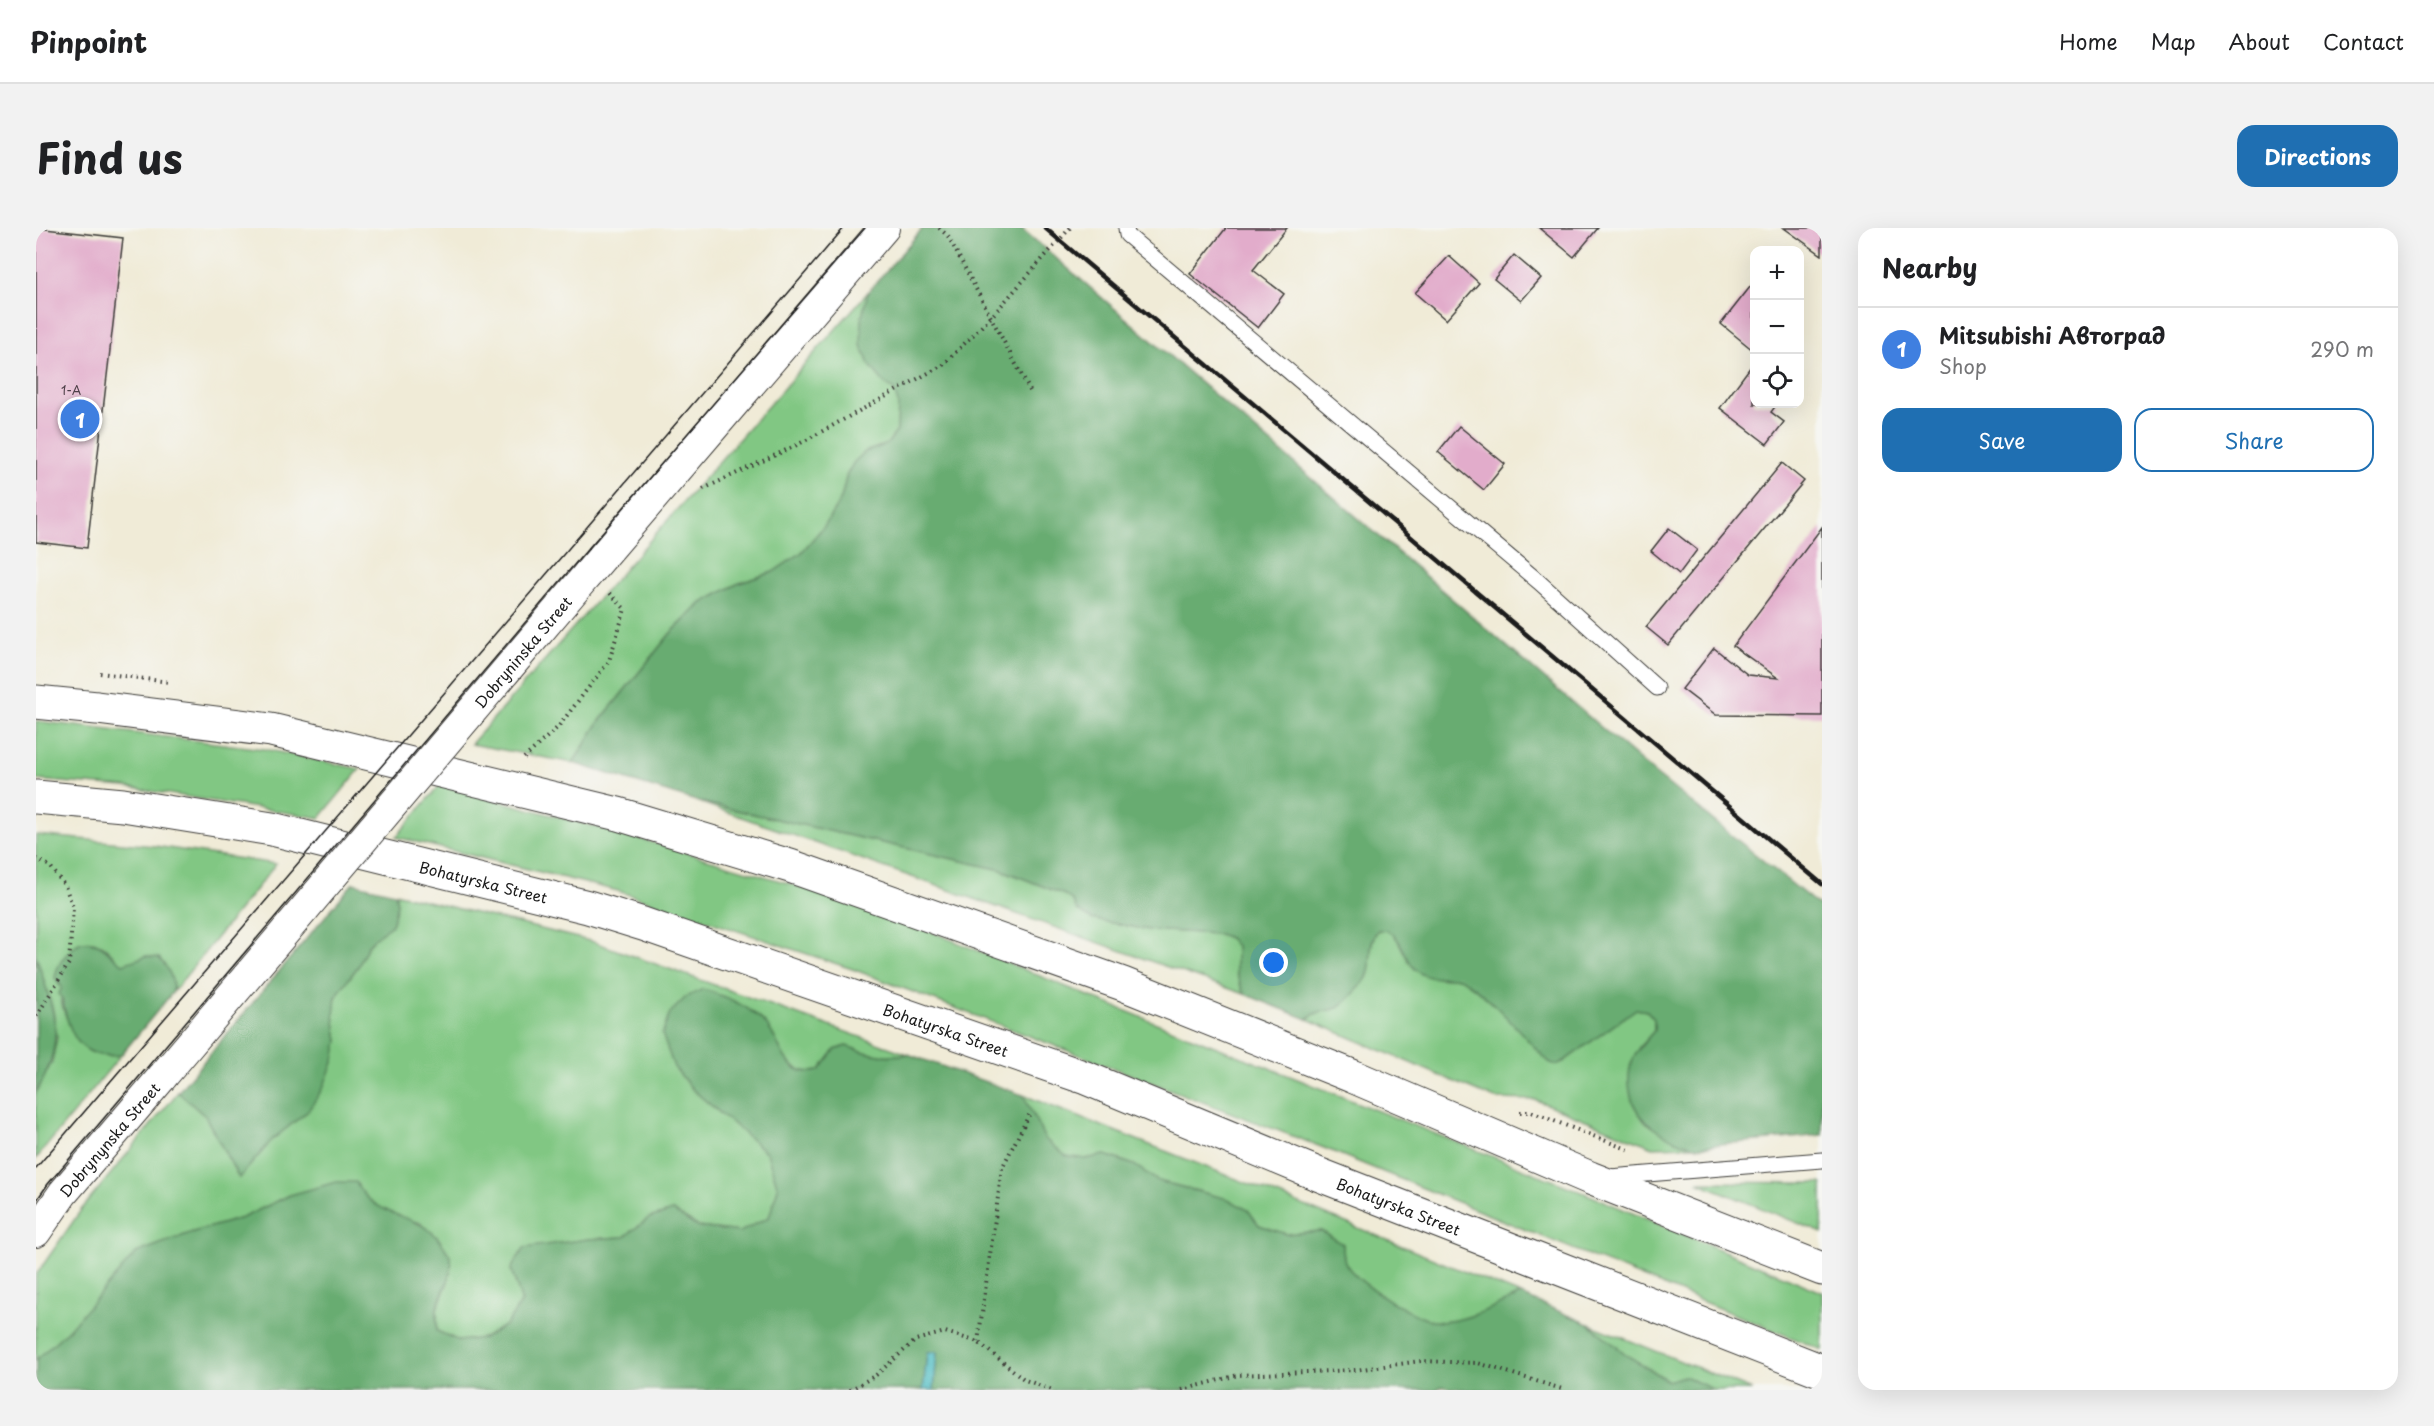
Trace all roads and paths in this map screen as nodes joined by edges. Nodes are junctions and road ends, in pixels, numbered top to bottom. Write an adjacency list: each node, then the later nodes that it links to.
1 (884, 228): 8 (street, Dobryninska Street)
2 (939, 228): 5 (path)
3 (1070, 228): 5 (path)
4 (1126, 228): 9 (lane)
5 (992, 316): 6 (path); 7 (path)
6 (1030, 391)
7 (697, 492)
8 (596, 582): 11 (path); 15 (street, Dobryninska Street, bridge)
9 (1657, 688)
10 (36, 702): 18 (main road)
11 (520, 762)
12 (36, 797): 22 (main road, Bohatyrska Street)
13 (36, 859): 14 (path)
14 (36, 1017)
15 (163, 1076): 19 (street, Dobrynynska Street)
16 (1029, 1115): 21 (path)
17 (1822, 1160): 18 (lane)
18 (1590, 1178): 20 (main road)
19 (36, 1232)
20 (1822, 1269)
21 (978, 1342): 23 (path); 24 (path)
22 (1822, 1371)
23 (850, 1390)
24 (1052, 1390)
25 (1182, 1390): 26 (path)
26 (1564, 1390)

